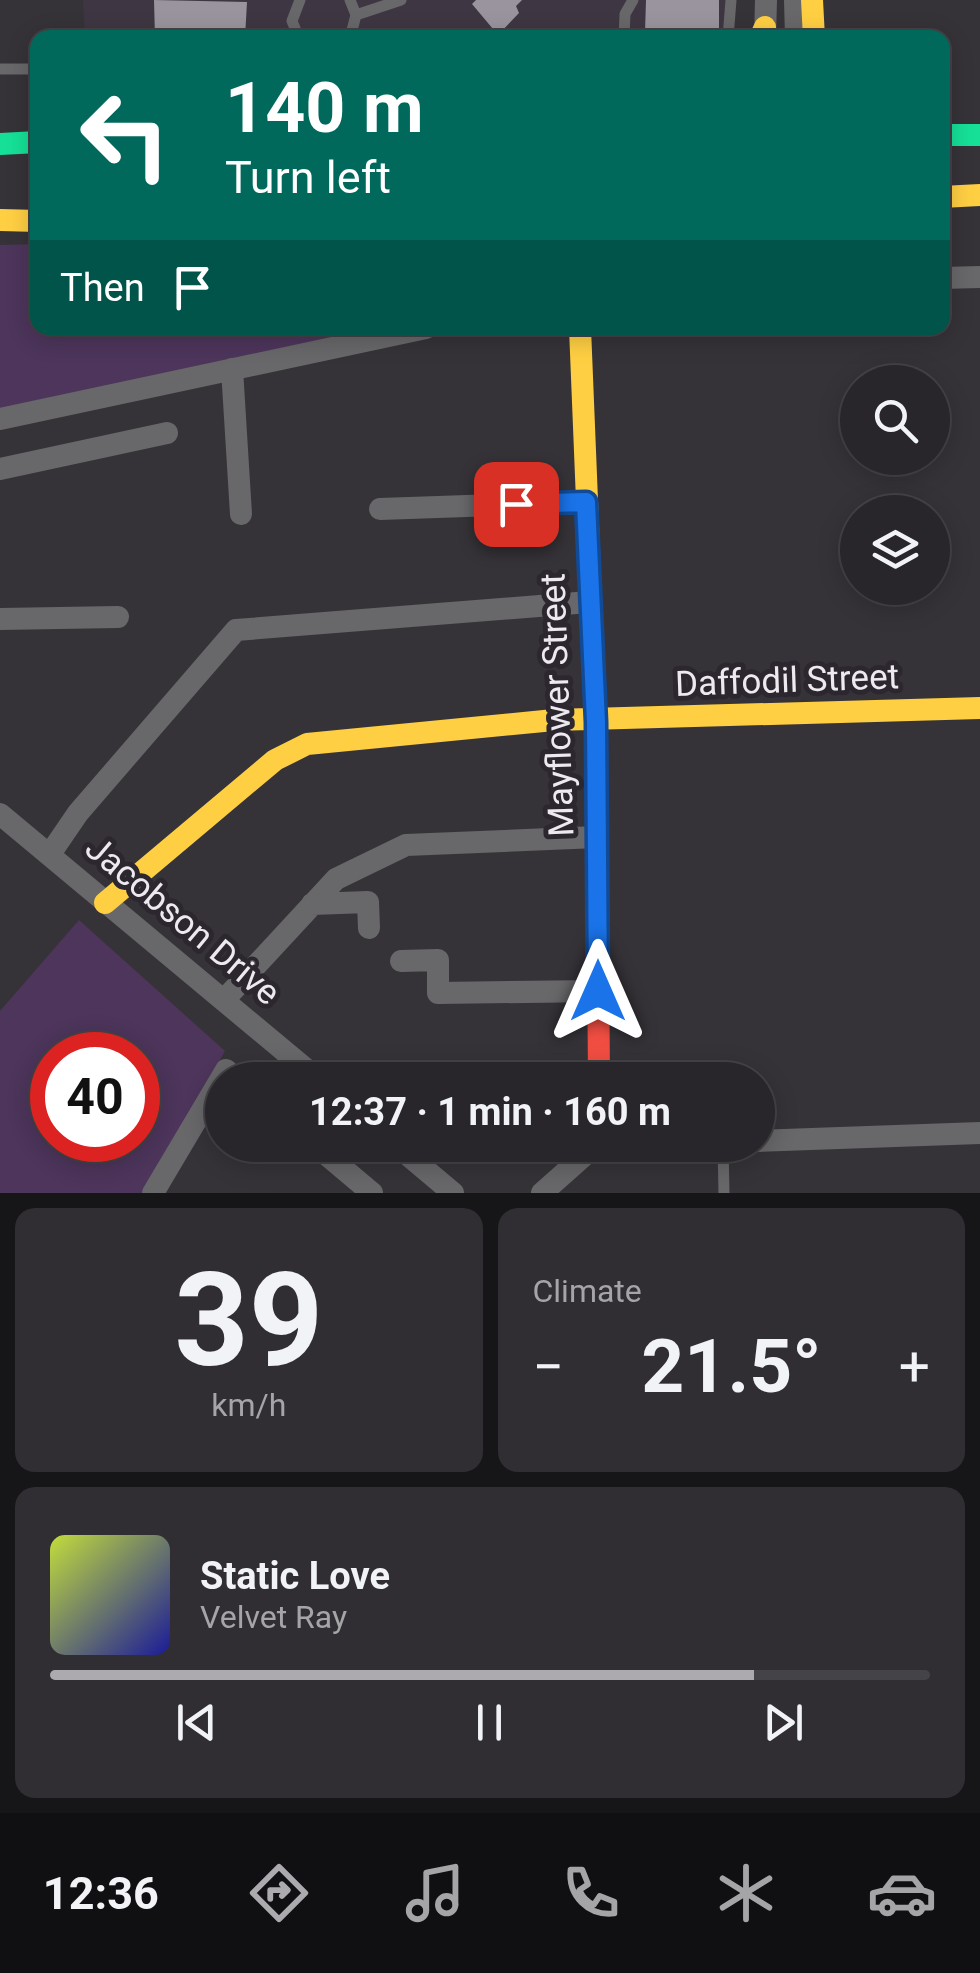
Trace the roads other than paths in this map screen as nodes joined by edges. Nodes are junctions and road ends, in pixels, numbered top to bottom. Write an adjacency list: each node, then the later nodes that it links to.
1 (300, 0): 10 (lane)
2 (350, 0): 9 (lane)
3 (401, 0): 9 (lane)
4 (633, 0): 12 (lane)
5 (731, 0): 13 (lane)
6 (766, 0): 14 (street)
7 (795, 0): 15 (street)
8 (812, 0): 16 (street)
9 (356, 16): 11 (lane)
10 (295, 30)
11 (352, 30)
12 (624, 30)
13 (729, 30)
14 (764, 30)
15 (796, 30)
16 (814, 30)
17 (30, 68): 18 (lane)
18 (0, 69)
19 (18, 127): 20 (lane)
20 (0, 132)
21 (950, 135): 22 (street)
22 (980, 135)
23 (30, 142): 24 (street)
24 (0, 144)
25 (980, 179): 26 (street)
26 (950, 180)
27 (980, 195): 28 (street)
28 (950, 197)
29 (0, 220): 30 (street)
30 (30, 221)
31 (980, 277): 32 (street)
32 (950, 278)
33 (393, 335): 35 (street)
34 (580, 335): 39 (street, Mayflower Street)
35 (232, 369): 36 (street); 41 (street)
36 (0, 420)
37 (167, 433): 38 (street)
38 (0, 469)
39 (586, 502): 40 (street); 42 (street, Mayflower Street)
40 (380, 508)
41 (241, 514)
42 (590, 602): 46 (street, Mayflower Street); 49 (street)
43 (118, 617): 44 (street)
44 (0, 619)
45 (980, 708): 46 (street, Daffodil Street)
46 (596, 722): 48 (street, Mayflower Street); 50 (street, Daffodil Street)
47 (0, 814): 49 (street, Jacobson Drive)
48 (597, 836): 51 (street); 54 (street, Mayflower Street)
49 (50, 854): 50 (street, Jacobson Drive)
50 (105, 903): 55 (street, Jacobson Drive)
51 (312, 904): 52 (street); 55 (street)
52 (369, 928)
53 (401, 961): 54 (street)
54 (598, 991): 57 (street, Mayflower Street)
55 (224, 1000): 56 (street, Jacobson Drive)
56 (298, 1062)
57 (599, 1062)
58 (205, 1105): 65 (street)
59 (980, 1133): 60 (street)
60 (775, 1140)
61 (335, 1162): 66 (street)
62 (416, 1162): 67 (street)
63 (577, 1162): 68 (street)
64 (723, 1162): 69 (lane)
65 (153, 1193)
66 (372, 1193)
67 (453, 1193)
68 (542, 1193)
69 (724, 1193)

